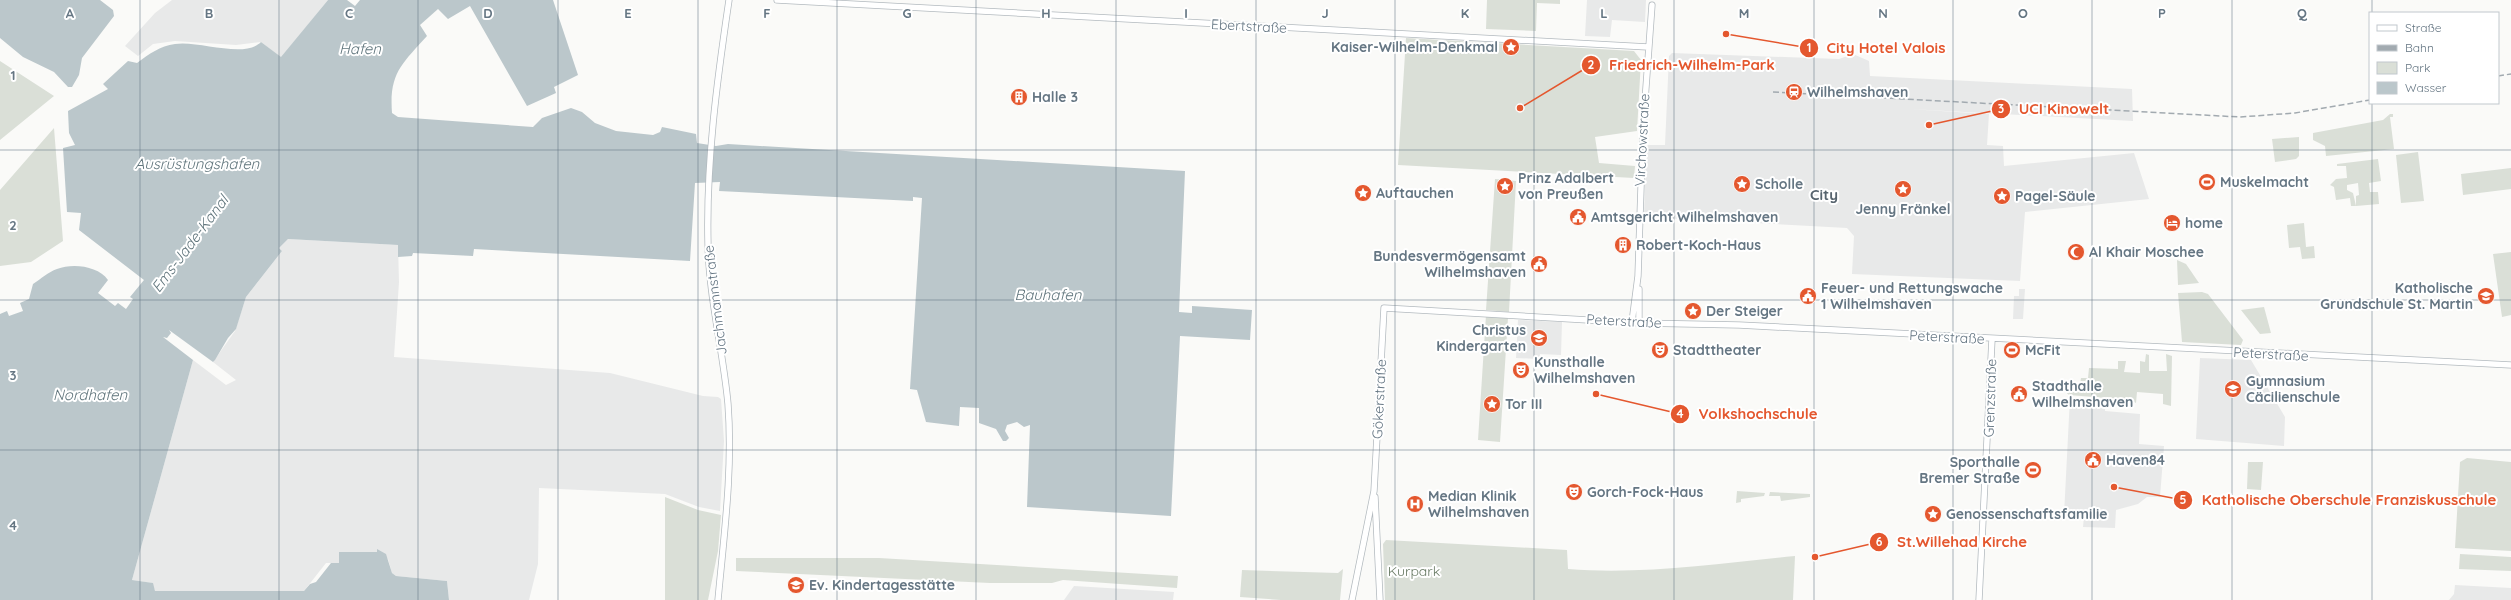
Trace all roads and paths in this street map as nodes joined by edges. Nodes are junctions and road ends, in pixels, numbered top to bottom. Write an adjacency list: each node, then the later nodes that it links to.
1 (729, 0): 12 (street, Jachmannstraße)
2 (777, 0): 4 (street, Ebertstraße)
3 (1652, 6): 4 (street, Virchowstraße)
4 (1648, 47): 5 (street, Virchowstraße)
5 (1638, 276): 7 (street, Virchowstraße); 8 (street, Virchowstraße)
6 (1384, 308): 7 (street, Peterstraße); 11 (street, Gökerstraße)
7 (1632, 322): 8 (street, Peterstraße)
8 (1639, 323): 9 (street, Peterstraße)
9 (1992, 339): 10 (street, Peterstraße); 15 (street, Grenzstraße)
10 (2511, 365)
11 (1374, 491): 13 (street, Gökerstraße); 14 (street, Gökerstraße)
12 (718, 600)
13 (1352, 600)
14 (1380, 600)
15 (1978, 600)

